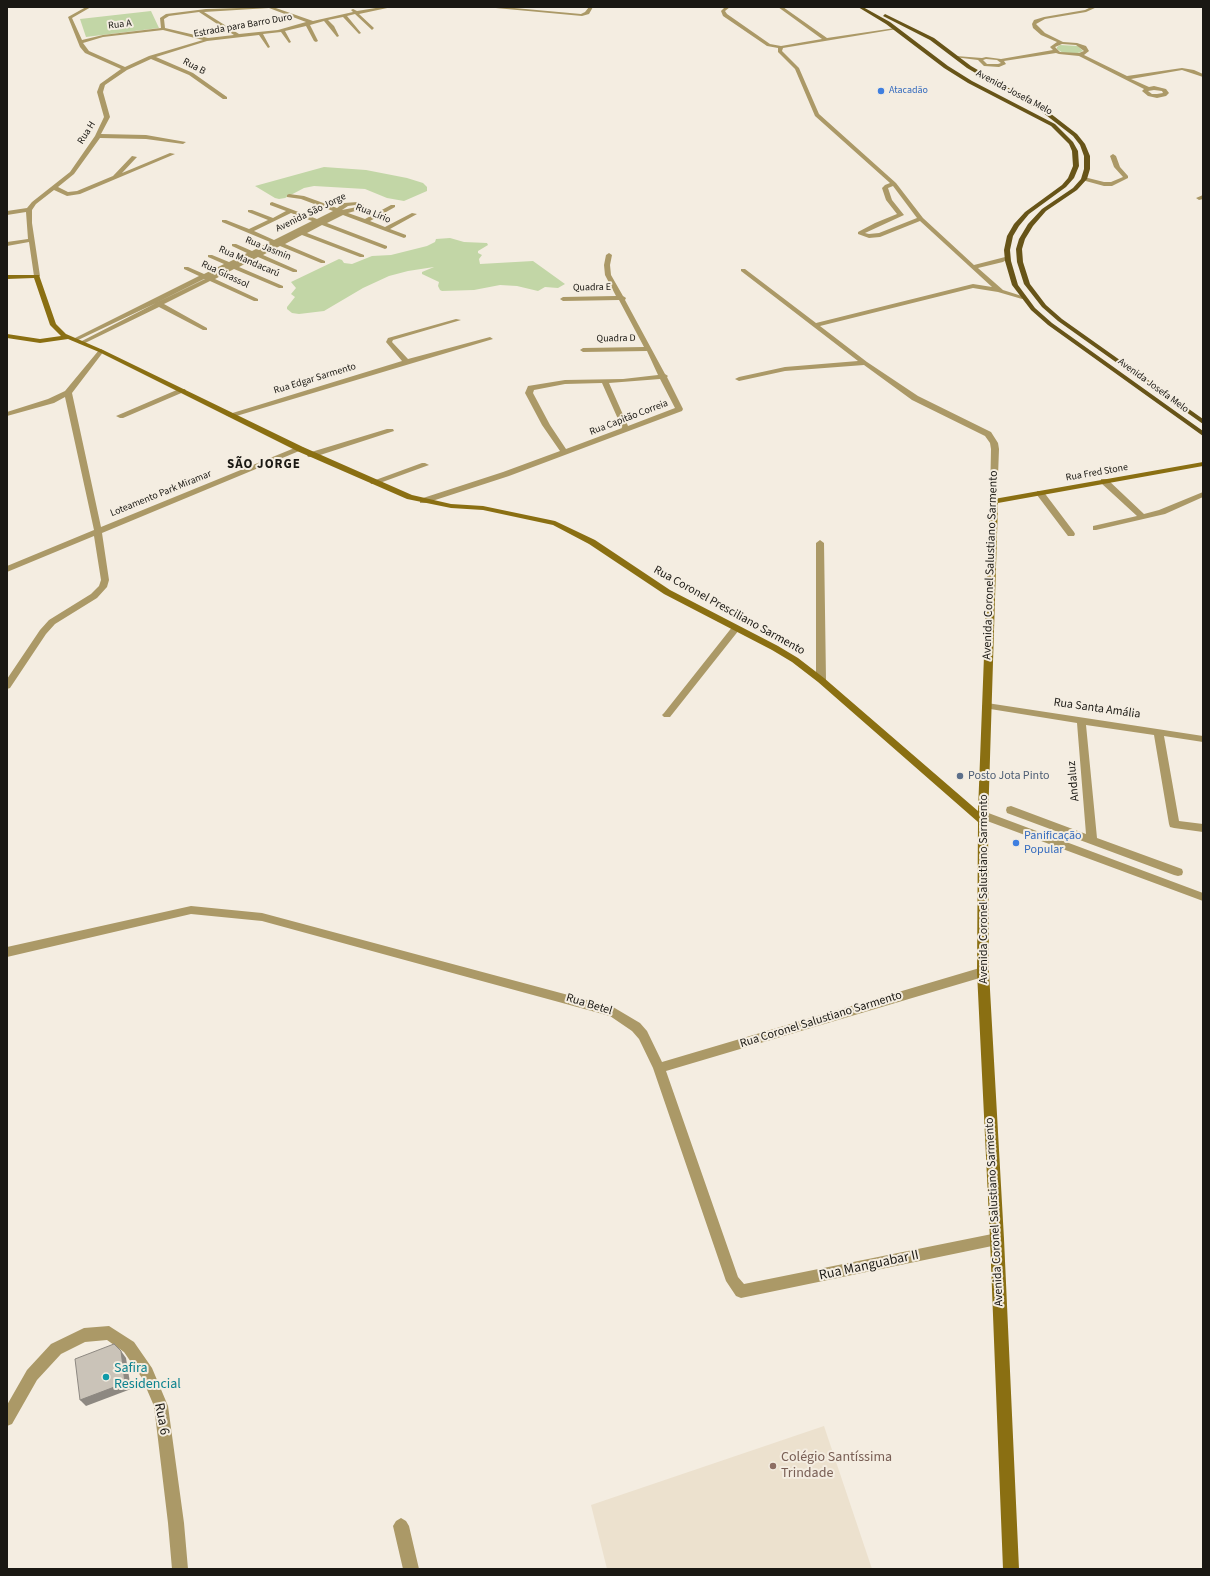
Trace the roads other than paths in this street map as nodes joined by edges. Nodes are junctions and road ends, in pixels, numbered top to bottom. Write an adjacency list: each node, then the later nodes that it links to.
1 (89, 7): 30 (street)
2 (269, 7): 12 (street); 16 (street)
3 (350, 7): 13 (street)
4 (390, 7): 13 (street, Estrada para Barro Duro)
5 (487, 7): 6 (street)
6 (590, 7)
7 (728, 7): 34 (street)
8 (780, 7): 27 (street)
9 (860, 7): 19 (main road, Avenida Josefa Melo)
10 (871, 7): 29 (main road, Avenida Josefa Melo)
11 (1095, 7): 32 (street)
12 (200, 11): 17 (street); 23 (street)
13 (356, 12): 14 (street, Estrada para Barro Duro); 18 (street)
14 (344, 15): 15 (street, Estrada para Barro Duro); 22 (street)
15 (324, 19): 16 (street, Estrada para Barro Duro); 24 (street)
16 (309, 23): 20 (street, Estrada para Barro Duro); 28 (street)
17 (163, 29): 26 (street, Rua A); 30 (street, Rua A)
18 (372, 29)
19 (895, 29): 25 (main road, Avenida Josefa Melo); 27 (street)
20 (282, 30): 21 (street, Estrada para Barro Duro); 31 (street)
21 (260, 33): 23 (street, Estrada para Barro Duro); 33 (street)
22 (359, 33)
23 (236, 35): 26 (street, Estrada para Barro Duro)
24 (337, 36)
25 (904, 36): 29 (main road); 35 (main road, Avenida Josefa Melo)
26 (206, 40): 38 (street, Estrada para Barro Duro)
27 (826, 40): 34 (street)
28 (316, 41)
29 (934, 41): 39 (main road, Avenida Josefa Melo)
30 (80, 42): 44 (street)
31 (289, 42)
32 (1062, 43): 36 (street); 37 (street)
33 (268, 47)
34 (781, 47): 57 (street)
35 (931, 51): 39 (main road); 86 (main road, Avenida Josefa Melo)
36 (1056, 51): 37 (street); 40 (street)
37 (1080, 55): 47 (street)
38 (151, 57): 44 (street, Estrada para Barro Duro); 49 (street, Rua B)
39 (956, 57): 41 (street); 42 (main road, Avenida Josefa Melo)
40 (1001, 60): 41 (street); 43 (street)
41 (982, 62): 42 (street); 43 (street)
42 (967, 66): 45 (main road, Avenida Josefa Melo)
43 (989, 66): 45 (street)
44 (125, 70): 50 (street, Rua H)
45 (983, 76): 55 (main road, Avenida Josefa Melo)
46 (1203, 76): 47 (street)
47 (1129, 79): 48 (street)
48 (1148, 89)
49 (226, 98)
50 (98, 136): 51 (street); 58 (street, Rua H)
51 (183, 142)
52 (172, 154): 56 (street)
53 (1113, 156): 55 (street)
54 (134, 157): 56 (street)
55 (1084, 179): 127 (main road, Avenida Josefa Melo)
56 (110, 180): 58 (street)
57 (894, 184): 68 (street); 68 (street)
58 (55, 188): 62 (street, Rua H)
59 (289, 196): 65 (street, Rua Lírio)
60 (272, 204): 64 (street)
61 (393, 206): 70 (street)
62 (29, 210): 66 (street); 77 (street)
63 (250, 210): 69 (street)
64 (291, 211): 69 (street); 72 (street)
65 (341, 212): 70 (street, Rua Lírio); 72 (street, Avenida São Jorge)
66 (7, 213)
67 (414, 214): 73 (street)
68 (921, 219): 90 (street)
69 (273, 220): 74 (street)
70 (365, 220): 73 (street, Rua Lírio)
71 (224, 221): 74 (street)
72 (321, 222): 75 (street, Avenida São Jorge); 81 (street)
73 (385, 229): 76 (street, Rua Lírio)
74 (248, 232): 78 (street)
75 (300, 232): 78 (street, Avenida São Jorge); 85 (street)
76 (404, 236)
77 (31, 240): 79 (street); 94 (street)
78 (278, 243): 82 (street, Avenida São Jorge); 87 (street)
79 (7, 244)
80 (234, 245): 82 (street, Rua Jasmin)
81 (385, 248)
82 (255, 254): 88 (street, Avenida São Jorge); 92 (street, Rua Jasmin)
83 (609, 255): 102 (street, Rua Capitão Correia)
84 (210, 256): 88 (street, Rua Mandacarú)
85 (362, 256)
86 (1007, 257): 90 (street); 101 (main road, Avenida Josefa Melo)
87 (323, 262)
88 (231, 266): 96 (street, Avenida São Jorge); 98 (street, Rua Mandacarú)
89 (186, 268): 96 (street, Rua Girassol)
90 (973, 268): 93 (street)
91 (743, 270): 107 (street, Avenida Coronel Salustiano Sarmento)
92 (295, 271)
93 (981, 274): 97 (street); 100 (street)
94 (37, 276): 95 (street); 108 (street)
95 (7, 277)
96 (208, 278): 99 (street, Avenida São Jorge); 104 (street, Rua Girassol)
97 (973, 286): 100 (street); 107 (street)
98 (281, 287)
99 (184, 289): 105 (street, Avenida São Jorge); 105 (street, Avenida São Jorge)
100 (1001, 291): 101 (street)
101 (1022, 297): 130 (main road, Avenida Josefa Melo)
102 (622, 298): 103 (street, Quadra E); 114 (street, Rua Capitão Correia)
103 (563, 299)
104 (256, 300)
105 (152, 305): 109 (street); 112 (street, Avenida São Jorge)
106 (458, 320): 117 (street)
107 (815, 325): 118 (street, Avenida Coronel Salustiano Sarmento)
108 (56, 329): 111 (street); 112 (street, Rua Coronel Presciliano Sarmento)
109 (205, 329)
110 (7, 336): 111 (street)
111 (42, 339): 112 (street); 112 (street)
112 (73, 339): 116 (street, Rua Coronel Presciliano Sarmento)
113 (490, 339): 117 (street, Rua Edgar Sarmento)
114 (649, 349): 115 (street, Quadra D); 119 (street, Rua Capitão Correia)
115 (583, 350)
116 (101, 351): 122 (street, Rua Coronel Presciliano Sarmento); 123 (street)
117 (406, 362): 125 (street, Rua Edgar Sarmento)
118 (865, 363): 120 (street); 141 (street, Avenida Coronel Salustiano Sarmento)
119 (664, 376): 121 (street); 128 (street, Rua Capitão Correia)
120 (739, 379)
121 (605, 382): 128 (street); 132 (street)
122 (182, 391): 125 (street, Rua Coronel Presciliano Sarmento); 126 (street)
123 (68, 393): 124 (street); 144 (street, Loteamento Park Miramar)
124 (7, 414)
125 (230, 415): 131 (street, Rua Coronel Presciliano Sarmento)
126 (120, 416)
127 (1203, 422)
128 (626, 429): 132 (street, Rua Capitão Correia)
129 (390, 431): 133 (street)
130 (1203, 434)
131 (300, 449): 133 (street, Rua Coronel Presciliano Sarmento); 144 (street, Loteamento Park Miramar)
132 (565, 453): 140 (street, Rua Capitão Correia)
133 (312, 454): 137 (street, Rua Coronel Presciliano Sarmento)
134 (1203, 464): 136 (street, Rua Fred Stone)
135 (425, 466): 137 (street)
136 (1104, 481): 138 (street, Rua Fred Stone); 142 (street)
137 (374, 482): 140 (street, Rua Coronel Presciliano Sarmento)
138 (1040, 493): 141 (street, Rua Fred Stone); 145 (street)
139 (1203, 494): 142 (street)
140 (422, 501): 148 (street, Rua Coronel Presciliano Sarmento)
141 (994, 501): 151 (street, Avenida Coronel Salustiano Sarmento)
142 (1143, 517): 143 (street)
143 (1096, 528)
144 (98, 532): 147 (street, Loteamento Park Miramar); 150 (street, Loteamento Park Miramar)
145 (1072, 534)
146 (820, 543): 149 (street)
147 (7, 569)
148 (736, 628): 149 (street, Rua Coronel Presciliano Sarmento); 152 (street)
149 (821, 680): 157 (street, Rua Coronel Presciliano Sarmento)
150 (7, 686)
151 (987, 706): 153 (street, Rua Santa Amália); 157 (street, Avenida Coronel Salustiano Sarmento)
152 (667, 715)
153 (1081, 720): 154 (street, Rua Santa Amália); 159 (street, Andaluz)
154 (1158, 731): 155 (street, Rua Santa Amália); 158 (street)
155 (1203, 739)
156 (1011, 810): 159 (street)
157 (983, 818): 161 (street); 163 (street, Avenida Coronel Salustiano Sarmento)
158 (1203, 828)
159 (1092, 840): 160 (street)
160 (1178, 872)
161 (1203, 897)
162 (7, 952): 164 (street, Rua Betel)
163 (983, 972): 164 (street, Rua Coronel Salustiano Sarmento); 165 (street, Avenida Coronel Salustiano Sarmento)
164 (659, 1068): 166 (street, Rua Betel)
165 (997, 1239): 166 (street, Rua Manguabar II); 171 (street, Avenida Coronel Salustiano Sarmento)
166 (741, 1291)
167 (7, 1419): 169 (street, Rua 6)
168 (401, 1526): 170 (street)
169 (180, 1569)
170 (411, 1569)
171 (1010, 1569)

